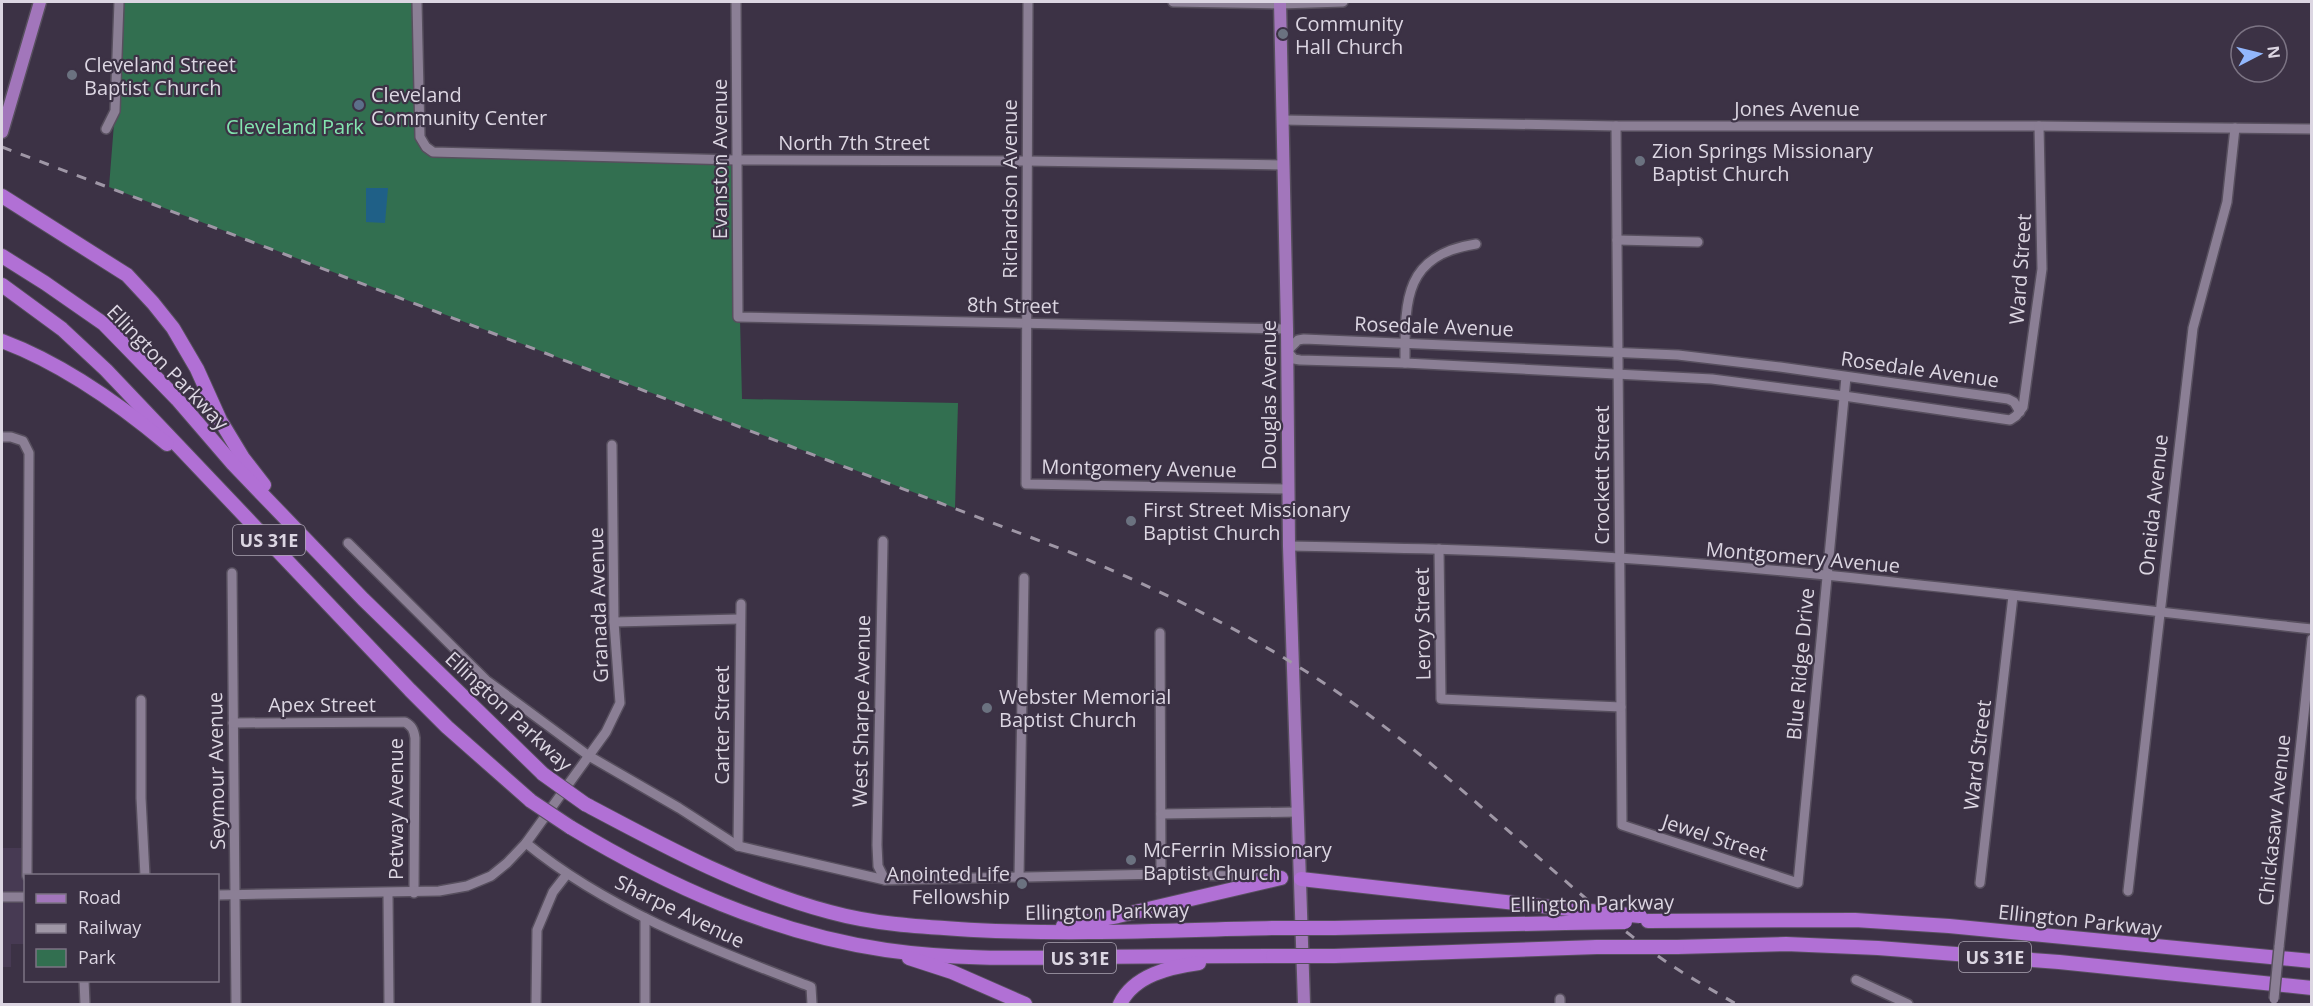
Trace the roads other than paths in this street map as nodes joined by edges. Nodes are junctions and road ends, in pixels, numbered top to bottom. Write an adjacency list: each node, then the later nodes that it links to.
1 (40, 2): 15 (main road)
2 (119, 2): 13 (street)
3 (417, 2): 16 (street, North 7th Street)
4 (736, 2): 16 (street, Evanston Avenue)
5 (1028, 2): 17 (street, Richardson Avenue)
6 (1173, 2): 8 (street)
7 (1343, 2): 8 (street)
8 (1280, 3): 9 (main road, Douglas Avenue)
9 (1283, 120): 10 (street, Jones Avenue); 18 (main road, Douglas Avenue)
10 (1616, 126): 11 (street, Jones Avenue); 20 (street, Crockett Street)
11 (2039, 126): 12 (street, Jones Avenue); 36 (street, Ward Street)
12 (2235, 128): 14 (street, Jones Avenue); 53 (street, Oneida Avenue)
13 (106, 129)
14 (2312, 129)
15 (2, 132)
16 (736, 160): 17 (street, North 7th Street); 25 (street, Evanston Avenue)
17 (1027, 161): 18 (street, North 7th Street); 26 (street, Richardson Avenue)
18 (1283, 165): 27 (main road, Douglas Avenue)
19 (2, 196): 42 (highway)
20 (1617, 240): 21 (street); 31 (street, Crockett Street)
21 (1698, 242)
22 (1476, 244): 29 (street)
23 (2, 256): 42 (highway, Ellington Parkway / US 31E)
24 (2, 285): 40 (highway, US 31E)
25 (738, 317): 26 (street, 8th Street)
26 (1027, 323): 27 (street, 8th Street); 39 (street, Richardson Avenue)
27 (1287, 329): 30 (main road, Douglas Avenue)
28 (2, 342): 40 (highway)
29 (1405, 343): 30 (street, Rosedale Avenue); 31 (street, Rosedale Avenue); 32 (street)
30 (1287, 351): 32 (street, Rosedale Avenue); 41 (main road, Douglas Avenue)
31 (1619, 353): 33 (street, Crockett Street); 34 (street, Rosedale Avenue)
32 (1405, 363): 33 (street, Rosedale Avenue)
33 (1619, 374): 35 (street, Rosedale Avenue); 47 (street, Crockett Street)
34 (1846, 377): 35 (street, Blue Ridge Drive); 36 (street, Rosedale Avenue)
35 (1844, 396): 36 (street, Rosedale Avenue); 49 (street, Blue Ridge Drive)
36 (2020, 412)
37 (6, 437): 69 (street)
38 (612, 445): 55 (street, Granada Avenue)
39 (1026, 484): 41 (street, Montgomery Avenue)
40 (216, 486): 89 (highway, US 31E, bridge)
41 (1287, 489): 45 (main road, Douglas Avenue)
42 (296, 528): 88 (highway, Ellington Parkway / US 31E, bridge)
43 (883, 541): 76 (street, West Sharpe Avenue)
44 (348, 543): 63 (street)
45 (1288, 546): 46 (street, Montgomery Avenue); 64 (main road, Douglas Avenue)
46 (1439, 549): 47 (street, Montgomery Avenue); 60 (street, Leroy Street)
47 (1619, 558): 49 (street, Montgomery Avenue); 60 (street, Crockett Street)
48 (232, 573): 61 (street, Seymour Avenue)
49 (1826, 576): 51 (street, Montgomery Avenue); 77 (street, Blue Ridge Drive)
50 (1024, 578): 73 (street)
51 (2013, 596): 53 (street, Montgomery Avenue); 78 (street, Ward Street)
52 (741, 604): 54 (street, Carter Street)
53 (2159, 612): 56 (street, Montgomery Avenue); 79 (street, Oneida Avenue)
54 (740, 619): 55 (street); 68 (street, Carter Street)
55 (614, 622): 63 (street, Granada Avenue)
56 (2312, 629)
57 (1160, 633): 65 (street)
58 (2312, 639): 95 (street, Chickasaw Avenue, bridge)
59 (141, 700): 70 (street)
60 (1621, 707): 66 (street, Crockett Street)
61 (233, 723): 62 (street, Apex Street); 83 (street, Seymour Avenue)
62 (411, 725): 80 (street, Petway Avenue)
63 (589, 756): 67 (street, Granada Avenue); 68 (street)
64 (1297, 812): 65 (street); 75 (main road, Douglas Avenue)
65 (1161, 814): 72 (street)
66 (1622, 825): 77 (street, Jewel Street)
67 (526, 843): 71 (street, Sharpe Avenue); 80 (street, Granada Avenue)
68 (738, 846): 76 (street)
69 (27, 874)
70 (145, 874)
71 (567, 874): 86 (street, Sharpe Avenue); 99 (street)
72 (1161, 874): 73 (street); 74 (street)
73 (1019, 877): 76 (street)
74 (1281, 878): 75 (main road); 88 (highway)
75 (1301, 879): 87 (highway, bridge); 104 (main road, Douglas Avenue)
76 (885, 880)
77 (1798, 883)
78 (1980, 883)
79 (2128, 891)
80 (414, 893): 81 (street, Granada Avenue)
81 (388, 894): 83 (street, Granada Avenue); 98 (street, Petway Avenue)
82 (219, 895): 83 (street, Granada Avenue)
83 (236, 895): 97 (street, Seymour Avenue)
84 (2, 897): 85 (street)
85 (24, 897)
86 (645, 918): 100 (street); 101 (street, Sharpe Avenue)
87 (1644, 919): 88 (highway, Ellington Parkway / US 31E, bridge); 91 (highway, Ellington Parkway / US 31E)
88 (1029, 933)
89 (887, 950): 90 (highway, US 31E); 102 (highway)
90 (1245, 956): 94 (highway, US 31E, bridge); 103 (highway)
91 (2312, 961)
92 (1856, 980): 105 (street)
93 (84, 982): 96 (street)
94 (2312, 988)
95 (2273, 1002)
96 (85, 1005)
97 (236, 1005)
98 (389, 1005)
99 (536, 1005)
100 (645, 1005)
101 (812, 1005)
102 (1025, 1005)
103 (1120, 1005)
104 (1304, 1005)
105 (1908, 1005)

